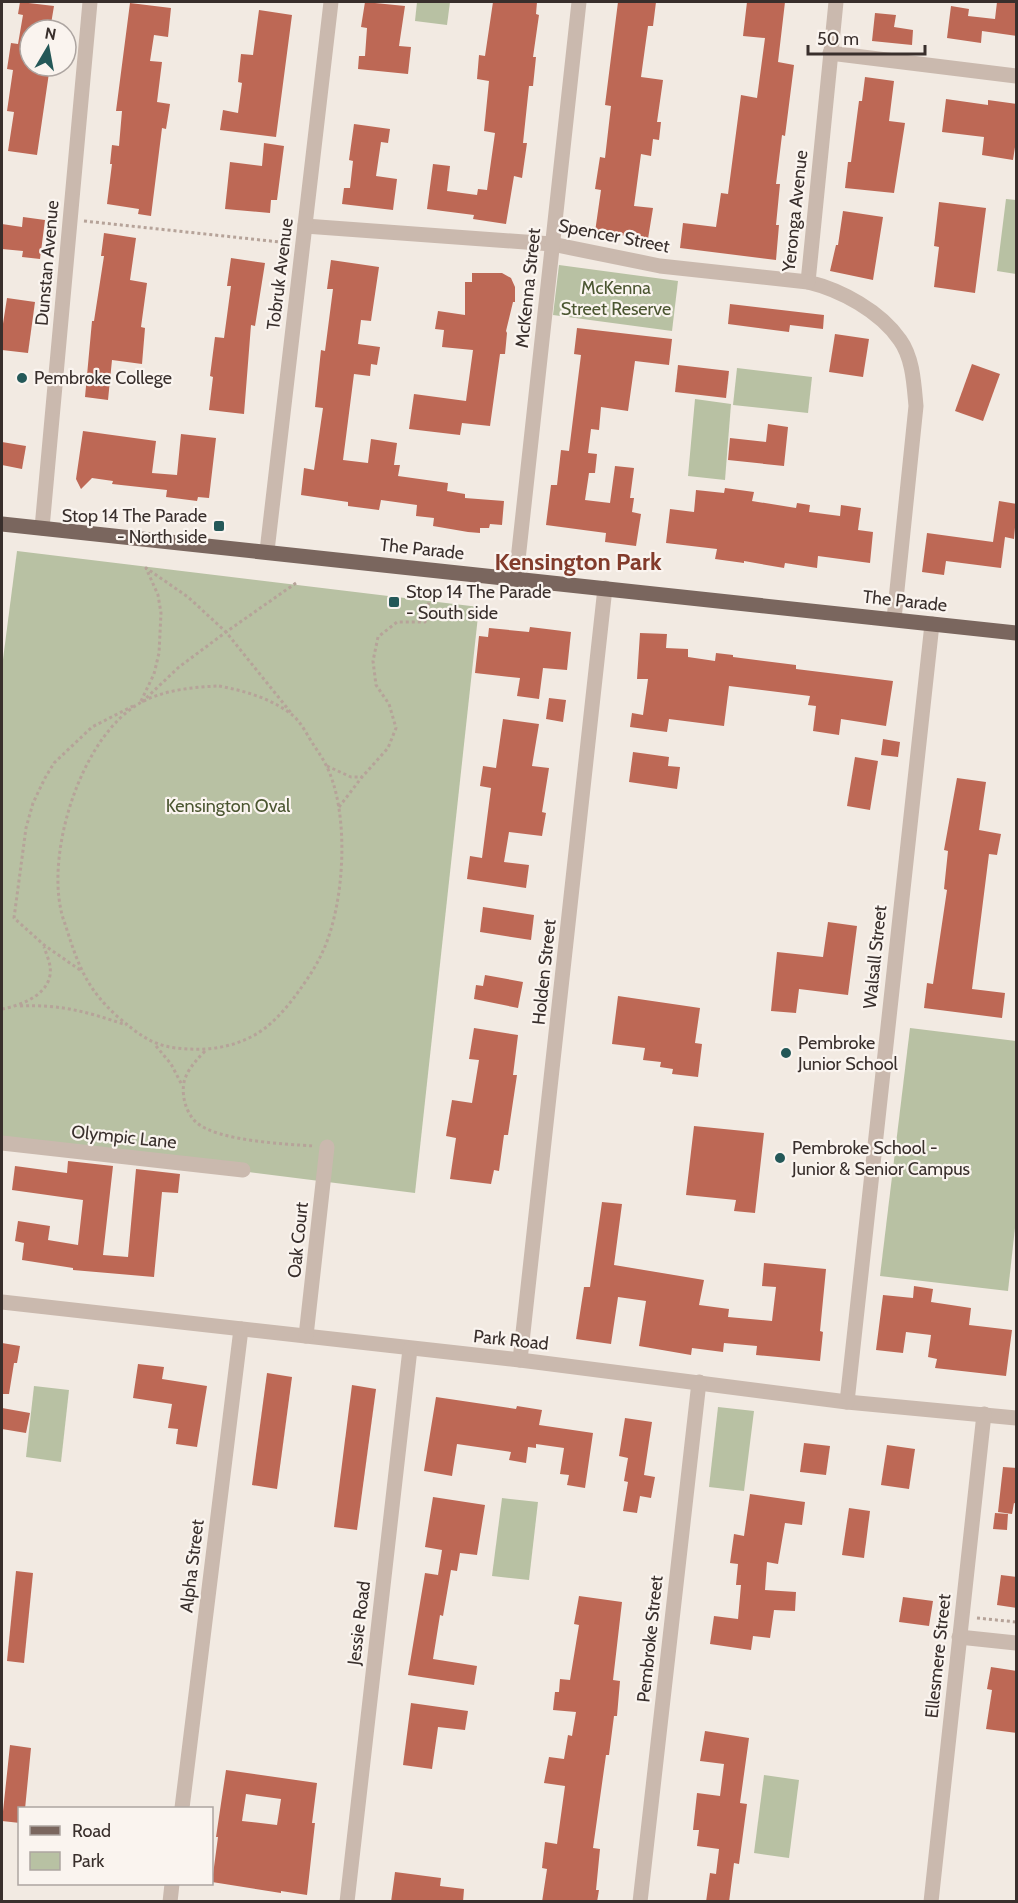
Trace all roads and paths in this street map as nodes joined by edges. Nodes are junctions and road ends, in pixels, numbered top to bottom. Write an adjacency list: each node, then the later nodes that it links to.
1 (90, 2): 7 (street, Dunstan Avenue)
2 (331, 2): 8 (street, Tobruk Avenue)
3 (579, 2): 9 (street, McKenna Street)
4 (836, 2): 5 (street, Yeronga Avenue)
5 (830, 53): 6 (street); 11 (street, Yeronga Avenue)
6 (1017, 76)
7 (70, 220): 10 (path); 13 (street, Dunstan Avenue)
8 (305, 226): 9 (street, Spencer Street); 10 (street, Tobruk Avenue)
9 (552, 244): 11 (street, Spencer Street); 15 (street, McKenna Street)
10 (303, 245): 14 (street, Tobruk Avenue)
11 (808, 282): 19 (street, Yeronga Avenue)
12 (2, 524): 13 (main road, The Parade)
13 (42, 528): 14 (main road, The Parade)
14 (267, 551): 15 (main road, The Parade)
15 (516, 578): 17 (main road, The Parade)
16 (296, 583): 21 (path)
17 (605, 588): 19 (main road, The Parade); 43 (street, Holden Street)
18 (430, 597): 26 (path)
19 (894, 619): 20 (main road, The Parade)
20 (932, 624): 22 (main road, The Parade); 45 (street, Walsall Street)
21 (226, 632): 23 (path); 23 (path); 24 (path)
22 (1017, 633)
23 (140, 703): 24 (path); 28 (path); 29 (path)
24 (293, 715): 25 (path)
25 (327, 766): 26 (path); 27 (path)
26 (362, 777): 27 (path)
27 (339, 807): 34 (path)
28 (44, 945): 29 (path); 30 (path)
29 (80, 970): 32 (path)
30 (20, 1006): 31 (path); 32 (path)
31 (2, 1009)
32 (128, 1026): 33 (path)
33 (155, 1044): 34 (path); 35 (path)
34 (206, 1050): 35 (path)
35 (182, 1086): 37 (path)
36 (2, 1143): 38 (street, Olympic Lane)
37 (327, 1148): 41 (street, Oak Court)
38 (243, 1170)
39 (2, 1302): 40 (street, Park Road)
40 (241, 1329): 41 (street, Park Road); 52 (street, Alpha Street)
41 (306, 1336): 42 (street, Park Road)
42 (410, 1349): 43 (street, Park Road); 56 (street, Jessie Road)
43 (520, 1360): 44 (street, Park Road)
44 (699, 1382): 45 (street, Park Road); 57 (street, Pembroke Street)
45 (847, 1402): 46 (street, Park Road)
46 (984, 1414): 47 (street, Park Road); 50 (street, Ellesmere Street)
47 (1017, 1418)
48 (977, 1618): 49 (path)
49 (1017, 1622)
50 (959, 1637): 51 (street); 54 (street, Ellesmere Street)
51 (1017, 1643)
52 (182, 1807)
53 (172, 1885): 55 (street)
54 (935, 1901)
55 (170, 1902)
56 (347, 1902)
57 (640, 1902)

